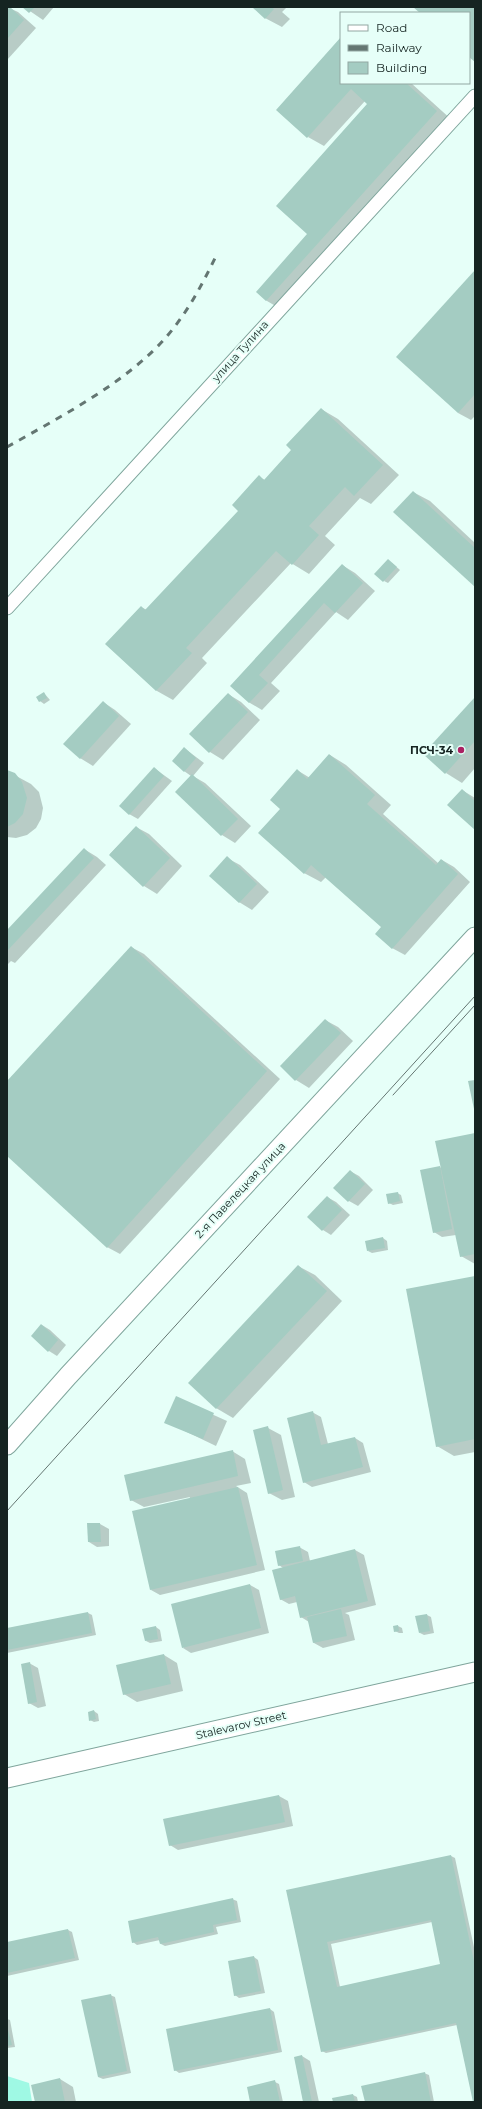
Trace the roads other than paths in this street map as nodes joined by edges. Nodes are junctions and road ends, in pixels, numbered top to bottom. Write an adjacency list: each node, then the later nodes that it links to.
1 (475, 96): 2 (street, улица Тулина)
2 (7, 608)
3 (475, 937): 4 (main road, 2-я Павелецкая улица)
4 (7, 1445)
5 (475, 1672): 6 (main road, Stalevarov Street)
6 (7, 1778)

